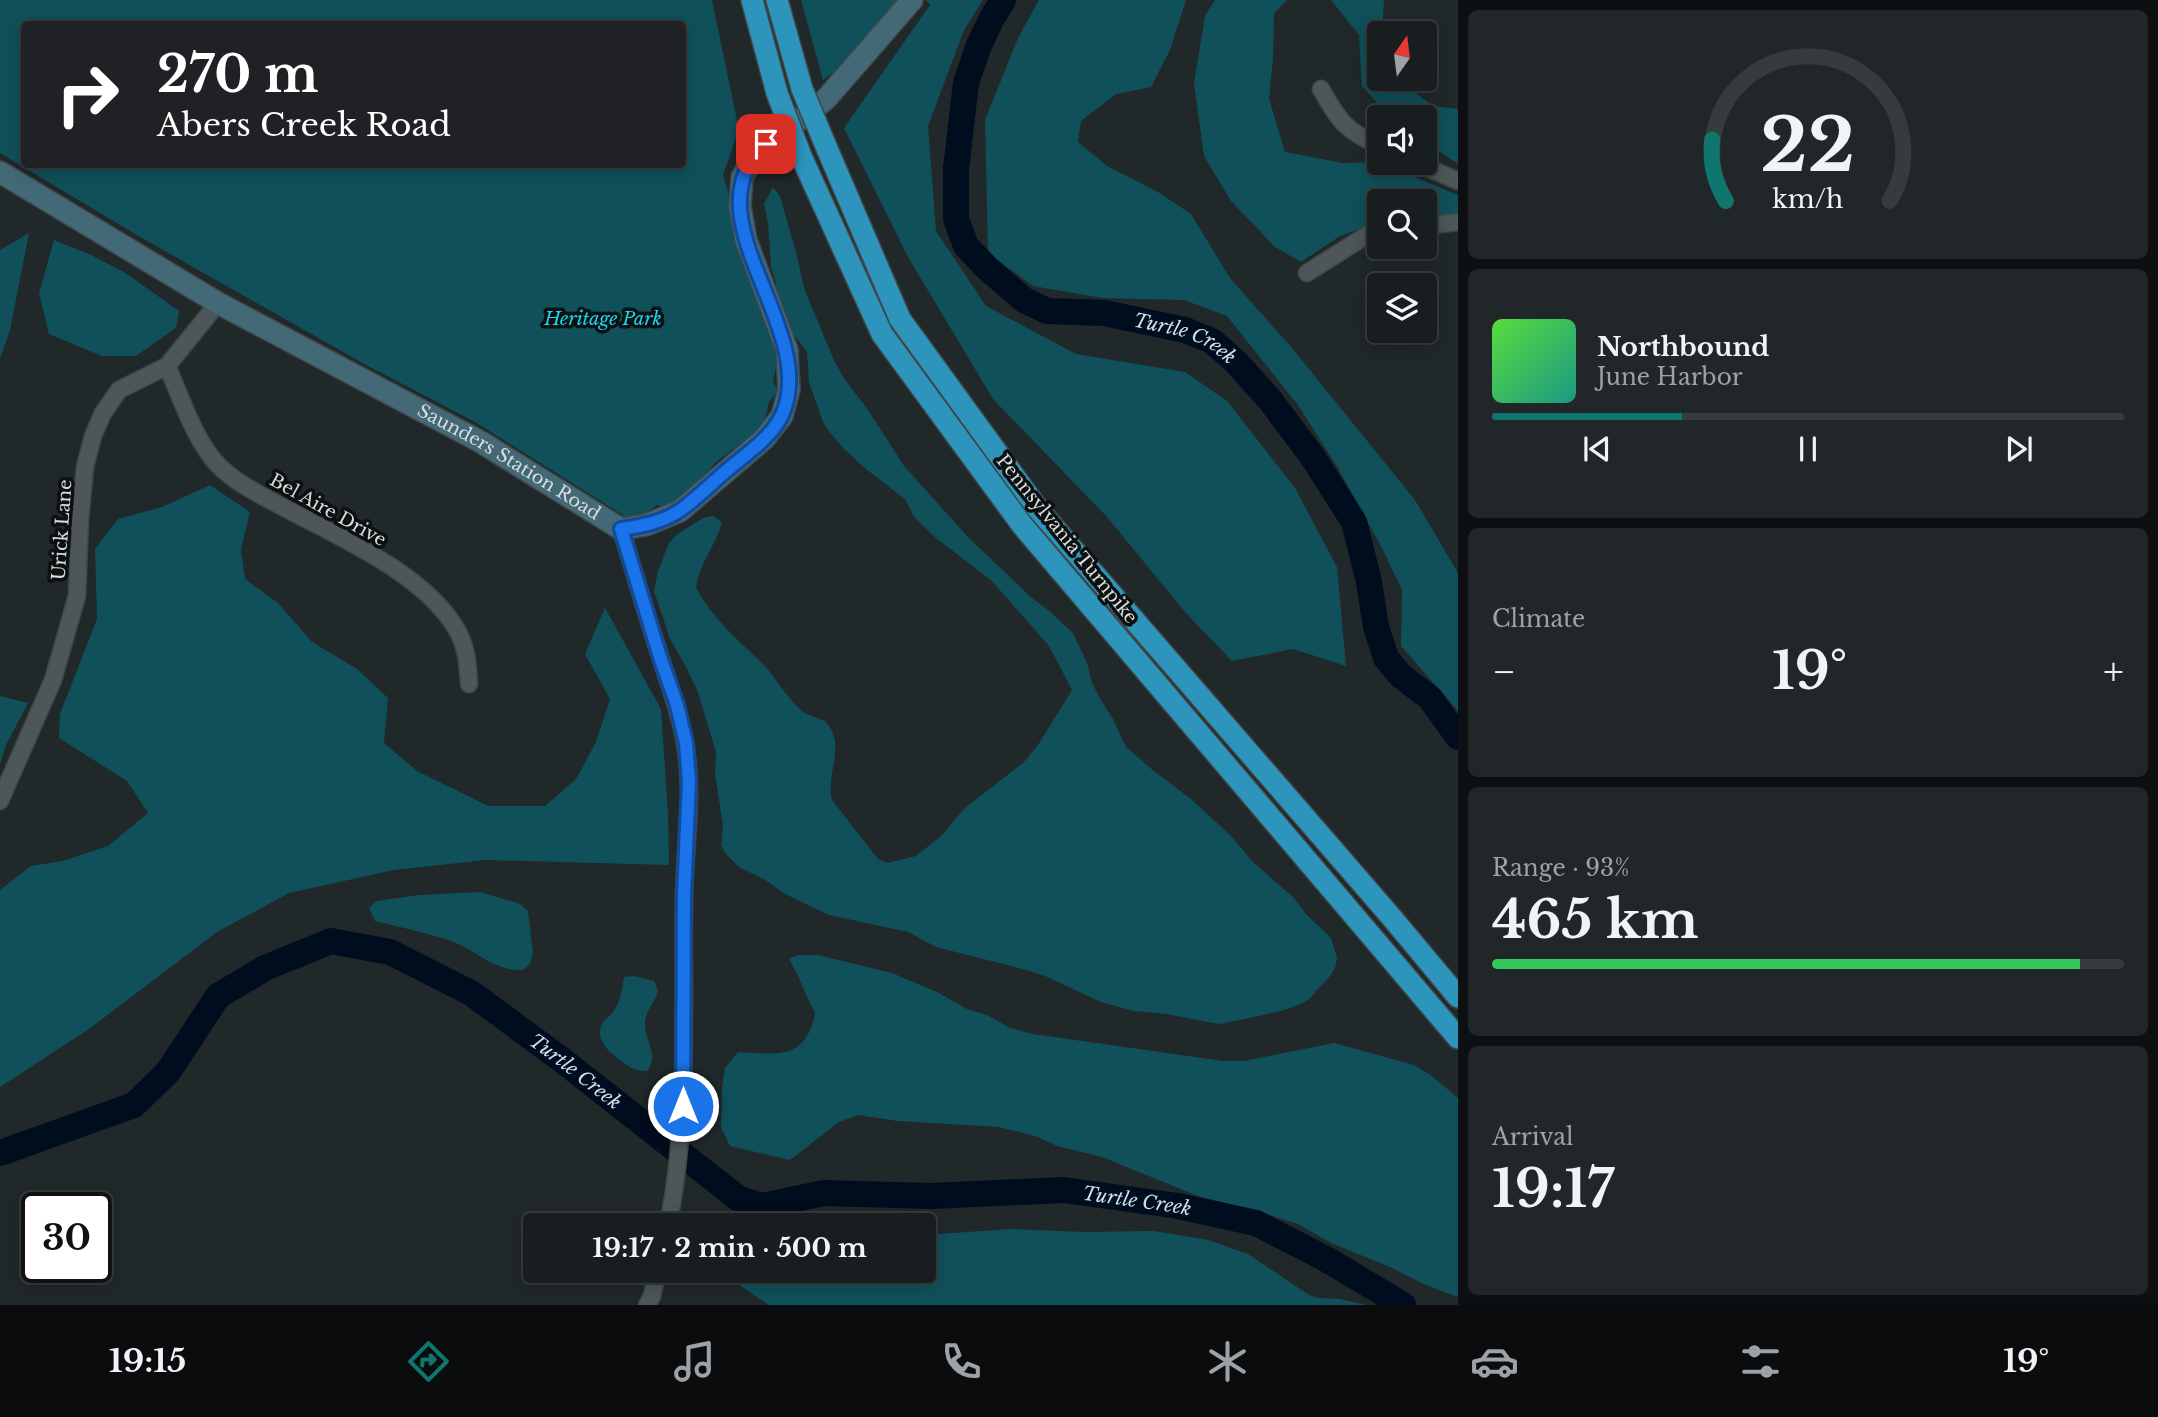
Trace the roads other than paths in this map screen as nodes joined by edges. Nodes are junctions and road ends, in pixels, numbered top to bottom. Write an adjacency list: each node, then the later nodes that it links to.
1 (752, 0): 19 (highway, Pennsylvania Turnpike, bridge)
2 (777, 0): 18 (highway, Pennsylvania Turnpike, bridge)
3 (912, 0): 15 (street)
4 (1321, 89): 5 (street)
5 (1367, 140)
6 (0, 172): 13 (street, Saunders Station Road)
7 (1437, 172): 8 (street)
8 (1458, 181)
9 (1458, 222): 10 (street)
10 (1437, 224)
11 (1367, 235): 12 (street)
12 (1307, 273)
13 (218, 303): 14 (street, Urick Lane); 15 (street, Saunders Station Road)
14 (167, 366): 16 (street, Bel Aire Drive); 17 (street, Urick Lane)
15 (621, 529): 20 (street, Saunders Station Road)
16 (469, 684)
17 (0, 801)
18 (1458, 997)
19 (1458, 1038)
20 (671, 1213)
21 (655, 1283): 22 (street)
22 (647, 1305)

